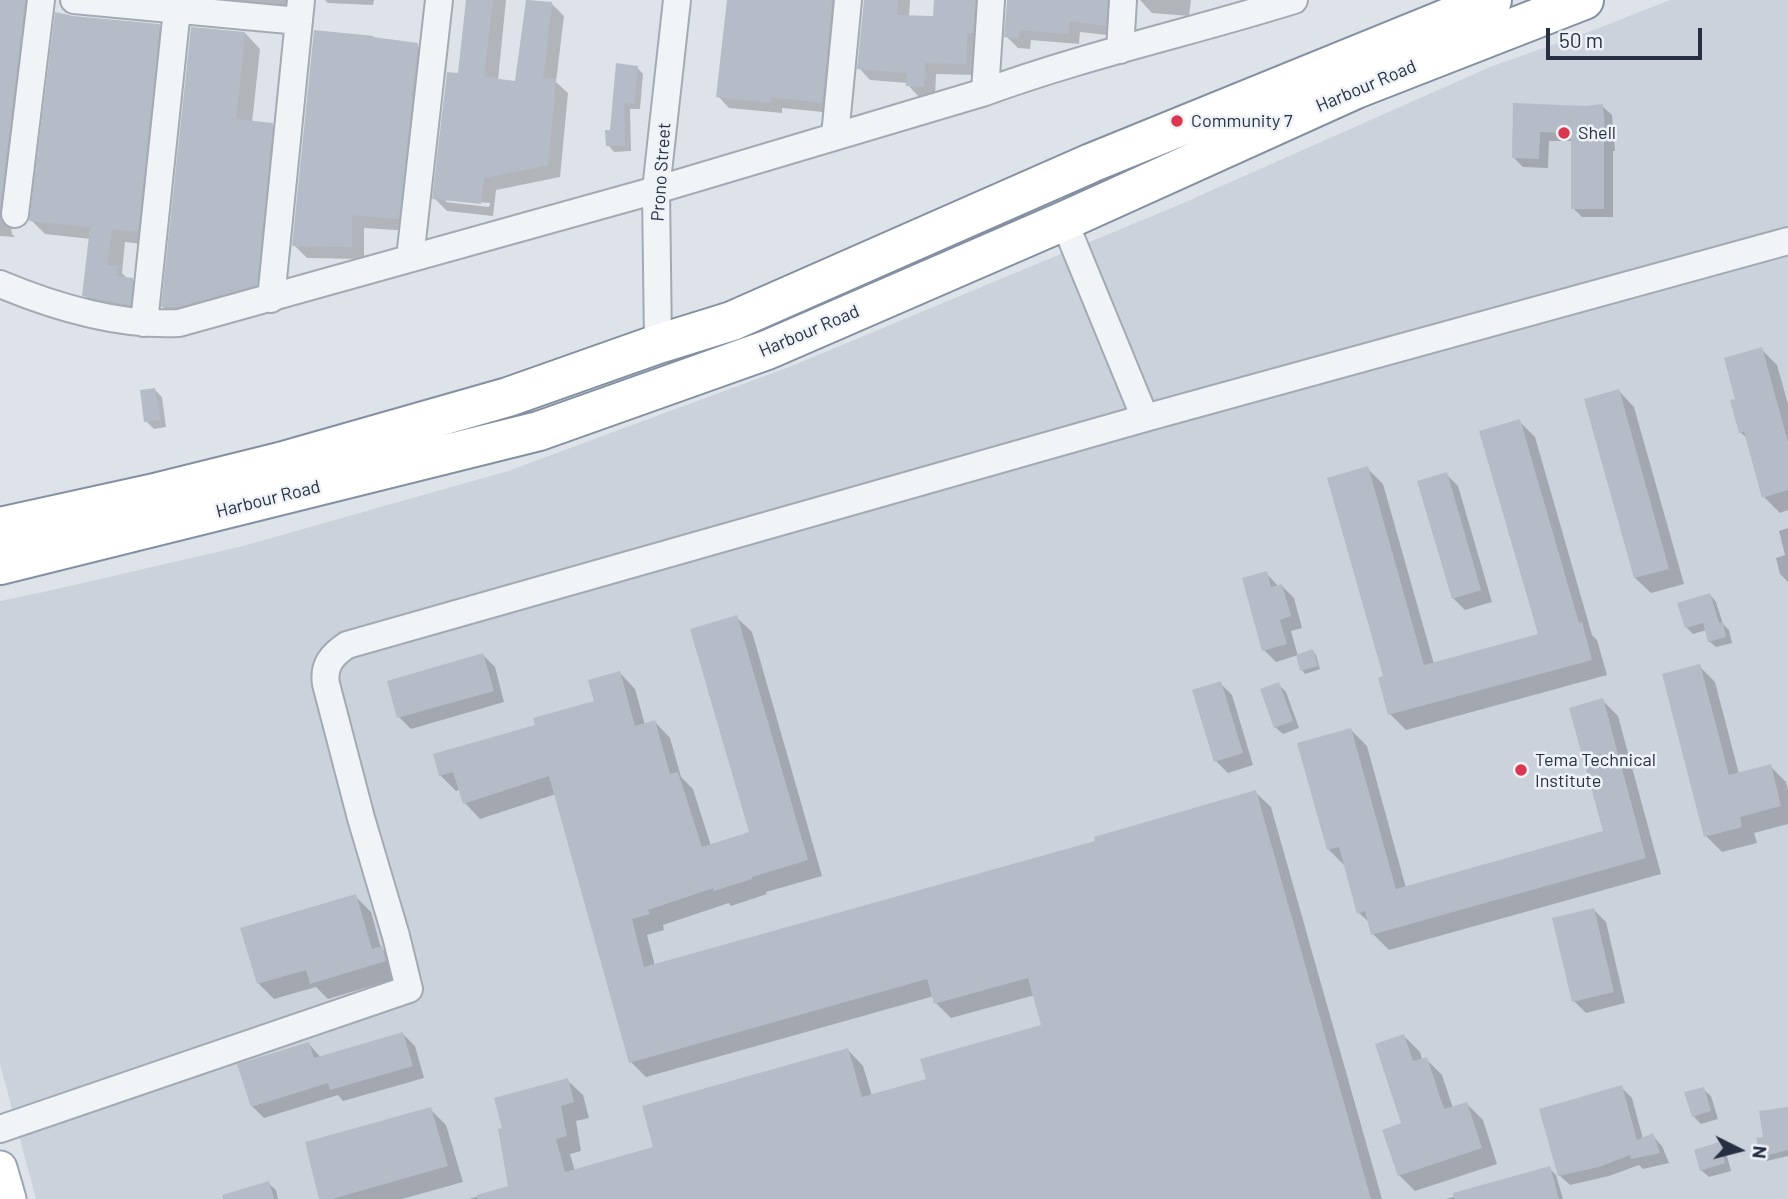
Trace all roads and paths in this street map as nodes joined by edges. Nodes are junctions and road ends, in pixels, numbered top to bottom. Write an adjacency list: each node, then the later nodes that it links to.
1 (41, 0): 18 (street)
2 (74, 0): 11 (street)
3 (439, 0): 21 (street)
4 (677, 0): 17 (street, Prono Street)
5 (848, 0): 16 (street)
6 (991, 0): 15 (street)
7 (1123, 0): 14 (street)
8 (1294, 0): 12 (street)
9 (1492, 0): 25 (highway, Harbour Road)
10 (1584, 0): 19 (highway, Harbour Road)
11 (178, 5): 13 (street); 24 (street)
12 (1241, 8): 14 (street)
13 (300, 11): 23 (street)
14 (1120, 50): 15 (street)
15 (985, 92): 16 (street)
16 (835, 136): 17 (street)
17 (656, 190): 21 (street); 25 (street, Prono Street)
18 (15, 214)
19 (1064, 221): 26 (street); 28 (highway, Harbour Road)
20 (1788, 241): 26 (street)
21 (411, 258): 23 (street)
22 (0, 284): 24 (street)
23 (271, 299): 24 (street)
24 (144, 323)
25 (657, 344): 27 (highway, Harbour Road)
26 (1145, 418): 29 (street)
27 (0, 527)
28 (0, 565)
29 (0, 1129)
30 (0, 1168): 31 (main road)
31 (9, 1199)

